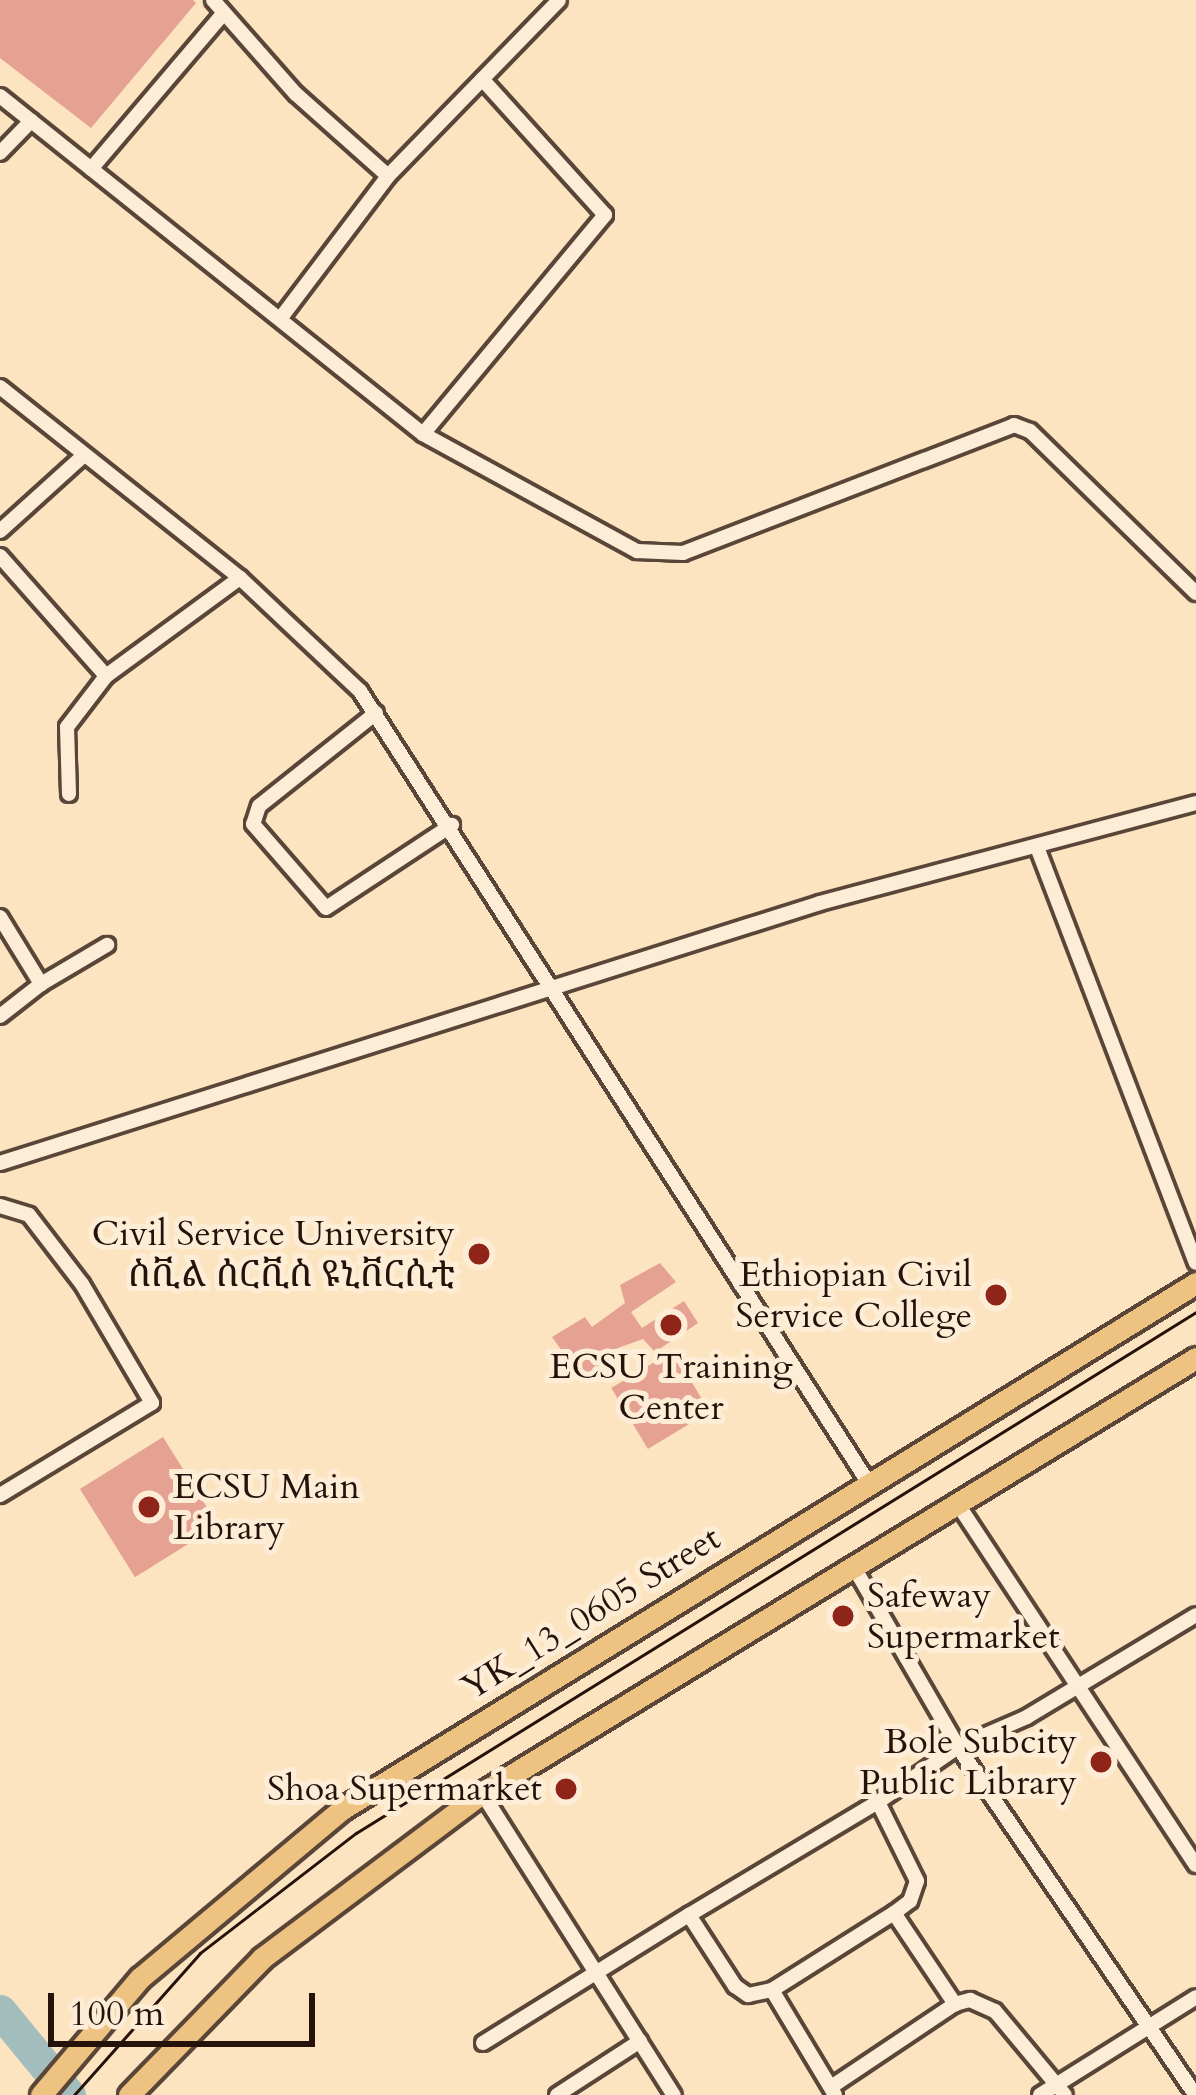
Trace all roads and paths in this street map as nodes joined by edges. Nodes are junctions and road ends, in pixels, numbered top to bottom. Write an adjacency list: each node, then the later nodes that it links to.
1 (560, 0): 3 (street)
2 (218, 6): 7 (street); 8 (street)
3 (482, 80): 8 (street); 11 (street)
4 (0, 96): 5 (street)
5 (32, 121): 6 (street); 7 (street)
6 (0, 153)
7 (91, 169): 9 (street)
8 (388, 176): 9 (street)
9 (280, 319): 11 (street)
10 (0, 387): 12 (street)
11 (423, 434): 16 (street)
12 (83, 456): 13 (street); 15 (street)
13 (0, 531)
14 (0, 556): 17 (street)
15 (240, 578): 17 (street); 18 (street)
16 (1196, 593)
17 (106, 676): 19 (street)
18 (376, 713): 21 (street); 21 (street)
19 (70, 794)
20 (1196, 803): 22 (street)
21 (452, 825): 26 (street)
22 (1036, 848): 26 (street); 30 (street)
23 (0, 917): 25 (street)
24 (107, 945): 25 (street)
25 (40, 984): 27 (street)
26 (553, 986): 28 (street); 33 (street)
27 (0, 1016)
28 (3, 1158)
29 (0, 1206): 34 (street)
30 (1196, 1264)
31 (1196, 1283): 33 (main road, YK_13_0605 Street)
32 (1196, 1358): 35 (main road)
33 (868, 1482): 54 (main road, YK_13_0605 Street)
34 (0, 1495)
35 (959, 1506): 36 (main road); 38 (street)
36 (855, 1569): 39 (street); 40 (main road)
37 (1196, 1615): 38 (street)
38 (1080, 1685): 39 (street); 42 (street)
39 (958, 1747): 41 (street); 49 (street)
40 (482, 1793): 45 (street); 55 (main road)
41 (878, 1802): 43 (street); 44 (street)
42 (1196, 1865)
43 (894, 1913): 46 (street); 48 (street)
44 (689, 1915): 45 (street); 46 (street)
45 (595, 1970): 50 (street); 51 (street)
46 (772, 1990): 53 (street)
47 (1196, 1997): 49 (street)
48 (955, 2004): 52 (street); 53 (street)
49 (1152, 2027): 52 (street); 59 (street)
50 (640, 2041): 56 (street); 57 (street)
51 (483, 2043)
52 (1061, 2089): 58 (street)
53 (835, 2090)
54 (41, 2095)
55 (130, 2095)
56 (557, 2095)
57 (674, 2095)
58 (1040, 2095)
59 (1195, 2095)

